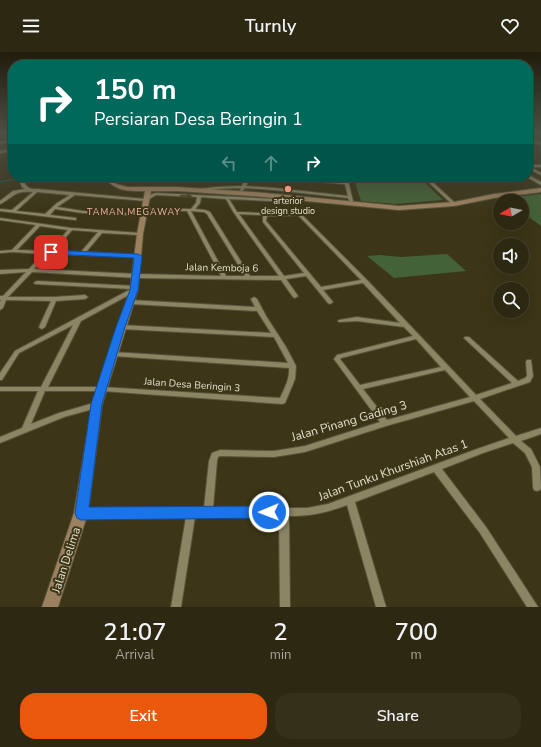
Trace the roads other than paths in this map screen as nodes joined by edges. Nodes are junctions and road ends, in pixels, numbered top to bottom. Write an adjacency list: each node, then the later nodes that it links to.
1 (533, 179): 3 (street)
2 (541, 180): 3 (street)
3 (536, 181): 11 (street)
4 (22, 182): 12 (street)
5 (111, 182): 19 (main road)
6 (164, 182): 14 (street)
7 (246, 182): 16 (street)
8 (335, 182): 10 (street)
9 (430, 182): 26 (street)
10 (347, 183): 20 (street)
11 (541, 184)
12 (28, 190): 13 (street); 24 (street)
13 (36, 190): 18 (street); 30 (street)
14 (164, 190): 17 (main road); 19 (main road)
15 (541, 190): 26 (main road)
16 (241, 191): 17 (main road); 20 (street); 22 (main road)
17 (199, 193): 19 (street, one-way to 17); 21 (street); 29 (street)
18 (74, 194): 19 (street); 27 (street)
19 (147, 195): 31 (main road, Jalan Delima)
20 (350, 197): 25 (street)
21 (227, 198): 22 (street); 32 (street)
22 (279, 198): 23 (street); 25 (main road)
23 (292, 201)
24 (0, 203)
25 (352, 204): 26 (main road)
26 (454, 204)
27 (54, 208): 31 (street); 34 (street)
28 (0, 210): 30 (street)
29 (190, 210): 31 (street); 50 (street); 51 (street)
30 (13, 211): 34 (street)
31 (144, 212): 40 (main road, Jalan Delima)
32 (236, 213): 33 (street); 52 (street)
33 (265, 214): 48 (street); 53 (street)
34 (46, 216): 36 (street)
35 (0, 220): 37 (street)
36 (75, 220)
37 (39, 225): 38 (street); 41 (street)
38 (71, 229): 39 (street); 43 (street)
39 (101, 231): 40 (street); 44 (street)
40 (140, 234): 45 (main road, Jalan Delima)
41 (13, 251): 42 (street); 43 (street)
42 (0, 252)
43 (49, 252): 44 (street); 46 (street)
44 (82, 254): 45 (street)
45 (138, 256): 49 (main road, Jalan Delima)
46 (31, 270): 47 (street, Jalan Kemboja 6); 49 (street, Jalan Kemboja 6); 59 (street)
47 (0, 272)
48 (307, 274): 52 (street, Jalan Kemboja 6); 56 (street)
49 (137, 276): 50 (street, Jalan Kemboja 6); 55 (main road, Jalan Delima)
50 (224, 277): 51 (street, Jalan Kemboja 6)
51 (248, 277): 52 (street, Jalan Kemboja 6)
52 (282, 278): 57 (street)
53 (365, 281): 56 (street); 68 (street)
54 (37, 283): 55 (street)
55 (135, 289): 62 (main road, Jalan Delima); 66 (street)
56 (319, 289): 63 (street)
57 (295, 296)
58 (85, 297): 60 (street)
59 (3, 298): 60 (street); 64 (street)
60 (54, 299): 69 (street)
61 (254, 299): 65 (street)
62 (130, 302): 65 (street); 70 (main road, Jalan Delima)
63 (330, 302)
64 (0, 308)
65 (257, 309): 71 (street)
66 (78, 320): 78 (street); 82 (street)
67 (341, 321): 68 (street)
68 (405, 325): 72 (street)
69 (42, 327)
70 (121, 327): 71 (street); 74 (main road, Jalan Delima)
71 (274, 335): 76 (street)
72 (417, 337): 77 (street); 80 (street)
73 (467, 338): 79 (street)
74 (113, 354): 76 (street); 83 (main road, Jalan Delima)
75 (529, 362): 79 (street, Jalan Pinang Gading 3)
76 (293, 366): 83 (street, Jalan Desa Beringin 3)
77 (445, 368): 80 (street); 84 (street)
78 (0, 378)
79 (516, 384): 84 (street, Jalan Pinang Gading 3)
80 (358, 388): 86 (street)
81 (0, 389): 82 (street, Jalan Desa Beringin 3)
82 (43, 389): 83 (street, Jalan Desa Beringin 3); 87 (street)
83 (102, 389): 85 (main road, Jalan Delima)
84 (475, 398): 86 (street, Jalan Pinang Gading 3); 89 (street)
85 (97, 404): 87 (street); 96 (main road, Jalan Delima)
86 (385, 423): 97 (street, Jalan Pinang Gading 3)
87 (25, 430): 90 (street)
88 (541, 430): 89 (street, Jalan Tunku Khurshiah Atas 1)
89 (514, 439): 91 (street, Jalan Tunku Khurshiah Atas 1); 92 (street)
90 (0, 440)
91 (436, 468): 93 (street, Jalan Tunku Khurshiah Atas 1); 102 (street)
92 (537, 487)
93 (350, 501): 95 (street, Jalan Tunku Khurshiah Atas 1); 101 (street)
94 (191, 512): 96 (street, Jalan Tunku Khurshiah Atas 1); 97 (street, Jalan Tunku Khurshiah Atas 1); 99 (street)
95 (284, 512): 97 (street, Jalan Tunku Khurshiah Atas 1); 100 (street)
96 (81, 513): 98 (main road, Jalan Delima)
97 (208, 513)
98 (50, 607)
99 (176, 607)
100 (285, 607)
101 (381, 607)
102 (533, 607)

